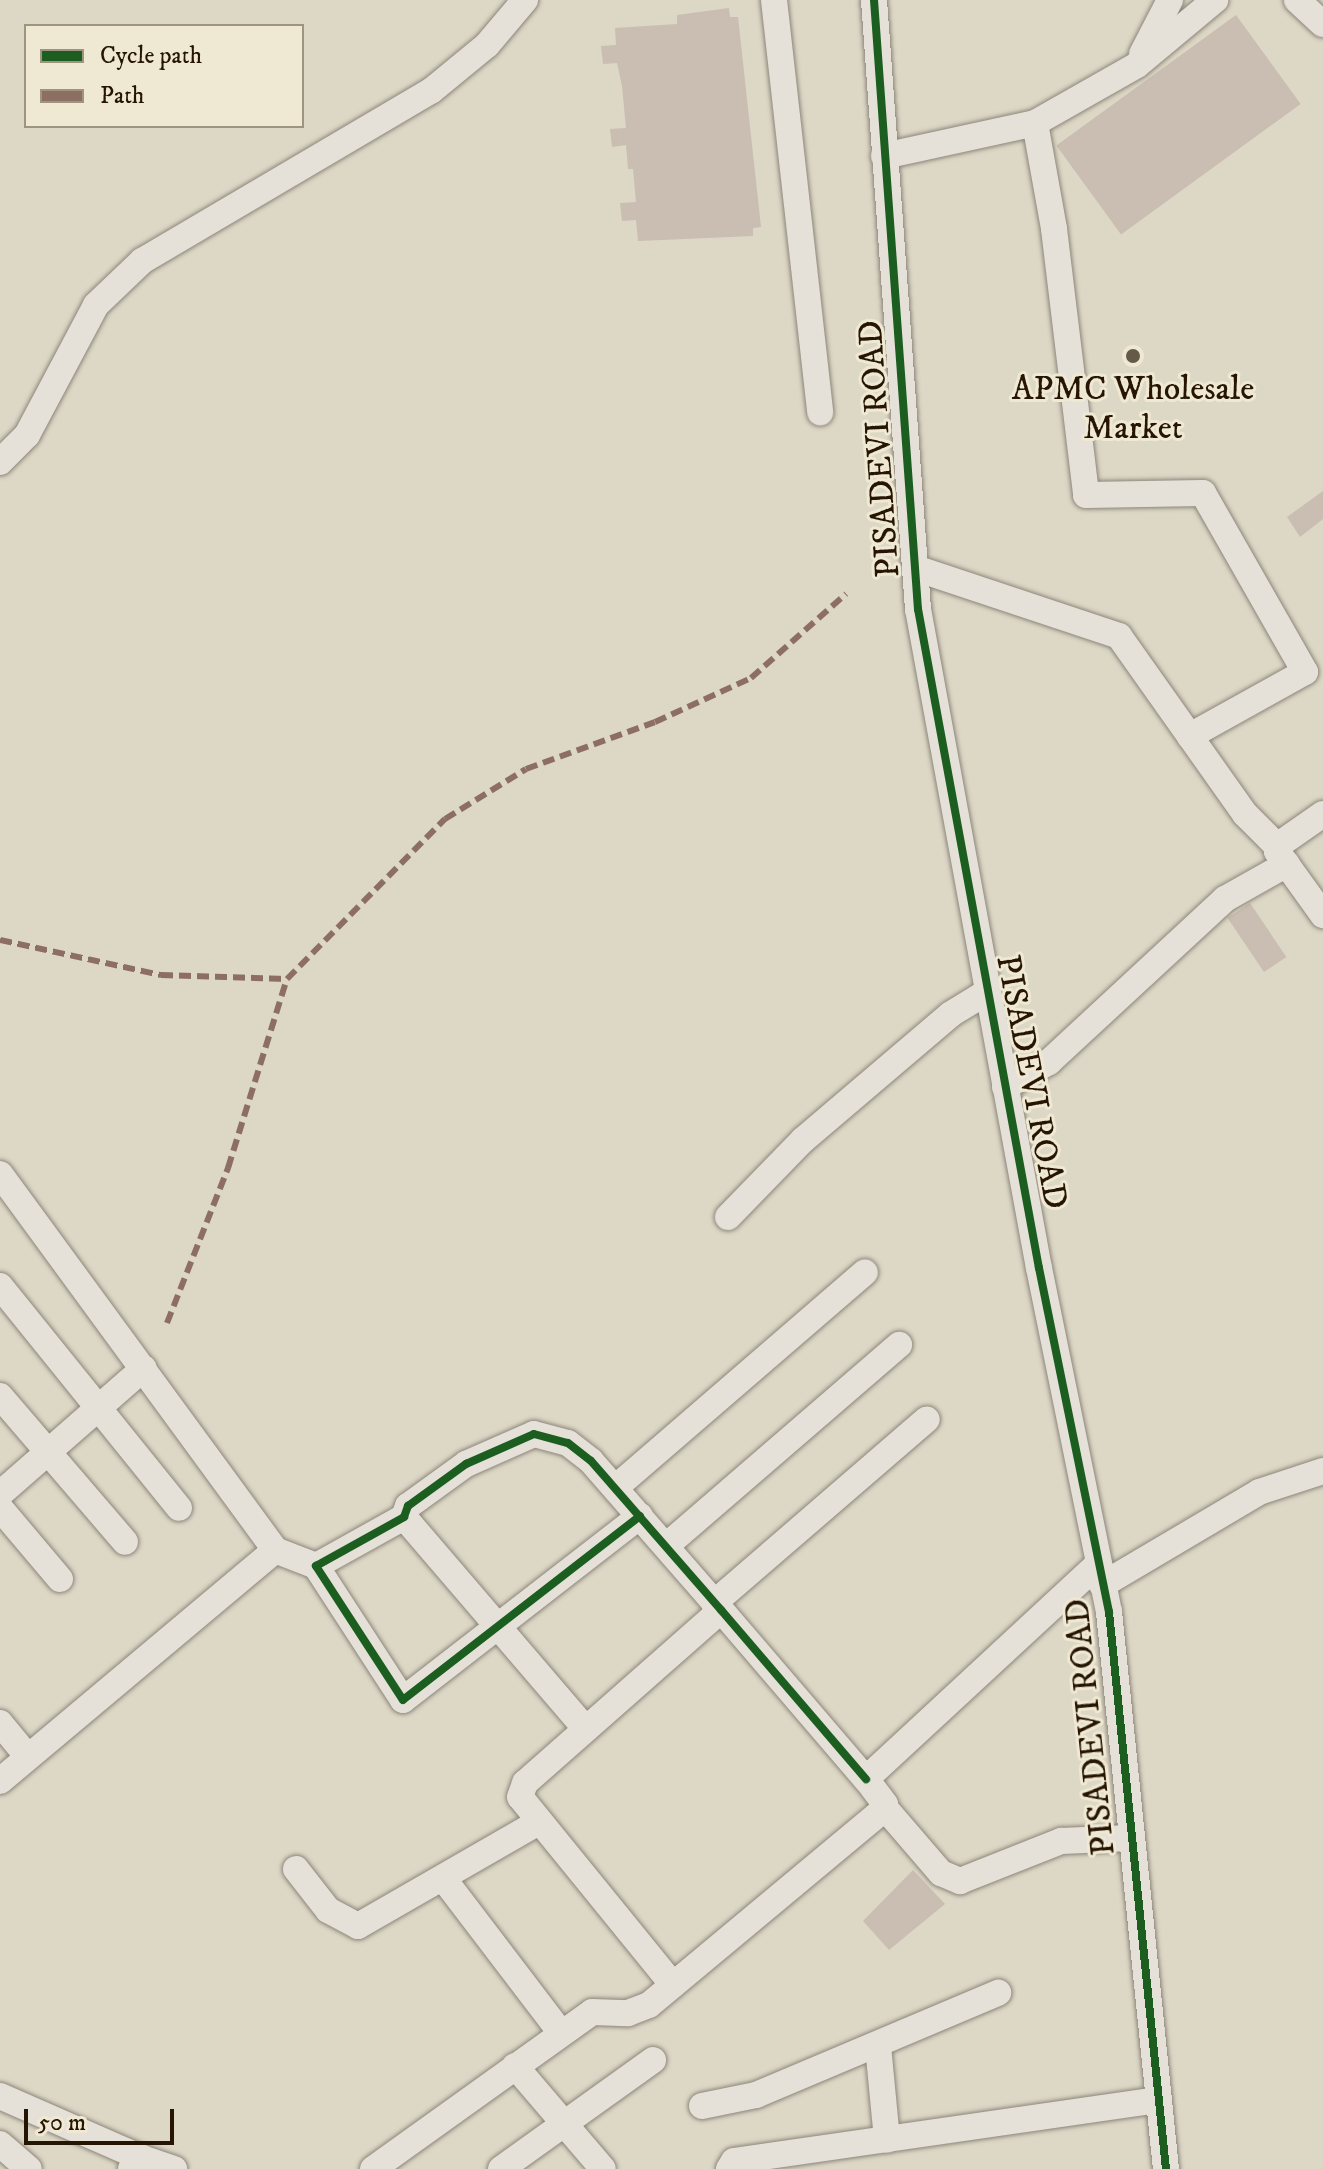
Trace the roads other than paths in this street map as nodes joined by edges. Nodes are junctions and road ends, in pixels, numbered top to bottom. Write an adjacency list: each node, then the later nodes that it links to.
1 (525, 0): 12 (street)
2 (774, 0): 11 (street)
3 (874, 0): 10 (street, PISADEVI ROAD)
4 (1170, 0): 8 (street)
5 (1215, 0): 8 (street)
6 (1297, 0): 7 (street)
7 (1323, 24)
8 (1137, 65): 9 (street)
9 (1035, 123): 10 (street); 14 (street)
10 (884, 156): 13 (street, PISADEVI ROAD)
11 (820, 412)
12 (0, 462)
13 (915, 568): 14 (street); 18 (street, PISADEVI ROAD)
14 (1190, 736): 16 (street)
15 (1323, 814): 16 (street)
16 (1282, 856): 17 (street); 19 (street)
17 (1323, 915)
18 (987, 992): 19 (street, PISADEVI ROAD); 21 (street)
19 (1005, 1087): 41 (street, PISADEVI ROAD)
20 (0, 1174): 25 (street)
21 (728, 1217)
22 (865, 1272): 31 (street)
23 (0, 1286): 27 (street)
24 (899, 1345): 38 (street)
25 (144, 1368): 27 (street); 39 (street)
26 (0, 1396): 29 (street)
27 (99, 1408): 29 (street); 34 (street)
28 (927, 1419): 43 (street)
29 (50, 1451): 32 (street); 37 (street)
30 (1323, 1471): 41 (street)
31 (615, 1488): 35 (street); 36 (street)
32 (0, 1494)
33 (0, 1508): 42 (street)
34 (179, 1508)
35 (640, 1516): 38 (street); 44 (street)
36 (404, 1517): 40 (street); 44 (street)
37 (125, 1542)
38 (666, 1546): 43 (street)
39 (275, 1550): 40 (street); 47 (street)
40 (316, 1566): 44 (street)
41 (1100, 1575): 48 (street); 52 (street, PISADEVI ROAD)
42 (60, 1579)
43 (718, 1606): 46 (street); 48 (street)
44 (498, 1629): 46 (street)
45 (0, 1723): 47 (street)
46 (586, 1729): 51 (street)
47 (28, 1757): 49 (street)
48 (866, 1779): 50 (street)
49 (0, 1781)
50 (885, 1808): 52 (street); 55 (street)
51 (537, 1823): 54 (street); 55 (street)
52 (1130, 1838): 62 (street, PISADEVI ROAD)
53 (296, 1869): 54 (street)
54 (443, 1878): 57 (street)
55 (673, 1985): 57 (street)
56 (998, 1993): 58 (street)
57 (561, 2033): 60 (street)
58 (878, 2046): 63 (street); 65 (street)
59 (653, 2060): 64 (street)
60 (515, 2066): 64 (street); 70 (street)
61 (0, 2096): 67 (street)
62 (1155, 2100): 65 (street); 74 (street, PISADEVI ROAD)
63 (702, 2106)
64 (566, 2124): 71 (street); 72 (street)
65 (887, 2140): 73 (street)
66 (0, 2144): 68 (street)
67 (136, 2164): 69 (street)
68 (28, 2169)
69 (174, 2169)
70 (373, 2169)
71 (501, 2169)
72 (603, 2169)
73 (729, 2169)
74 (1166, 2169)

